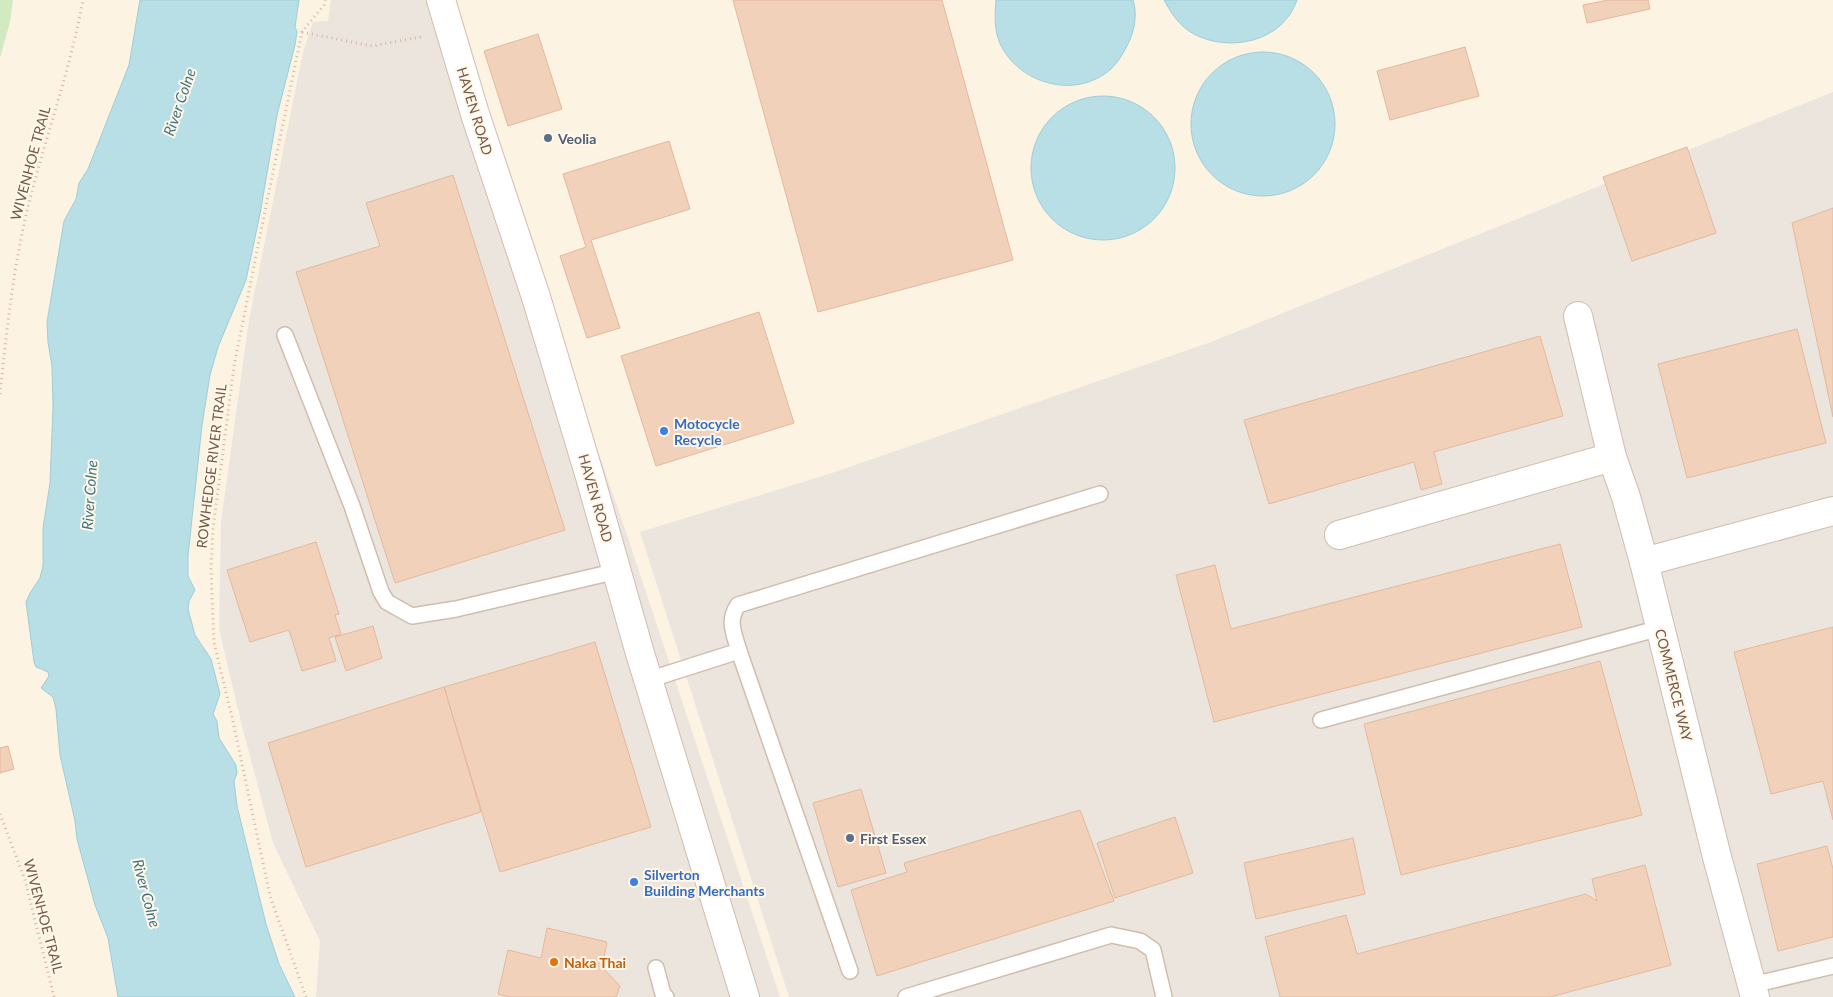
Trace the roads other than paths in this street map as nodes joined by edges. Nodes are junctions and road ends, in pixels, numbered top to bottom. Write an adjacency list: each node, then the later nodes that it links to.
1 (441, 0): 9 (street, HAVEN ROAD)
2 (1578, 316): 4 (street, COMMERCE WAY)
3 (284, 335): 9 (lane)
4 (1612, 457): 7 (street); 8 (street, COMMERCE WAY)
5 (1100, 494): 11 (lane)
6 (1833, 511): 8 (street)
7 (1338, 536)
8 (1644, 562): 10 (street, COMMERCE WAY)
9 (617, 571): 12 (street, HAVEN ROAD)
10 (1660, 628): 13 (lane); 17 (street, COMMERCE WAY)
11 (738, 651): 12 (lane); 16 (lane)
12 (648, 680): 19 (street, HAVEN ROAD)
13 (1321, 720)
14 (1833, 966): 17 (lane)
15 (656, 968): 18 (lane)
16 (850, 971)
17 (1754, 991)
18 (666, 997)
19 (745, 997)
20 (906, 997): 21 (lane)
21 (1164, 997)

